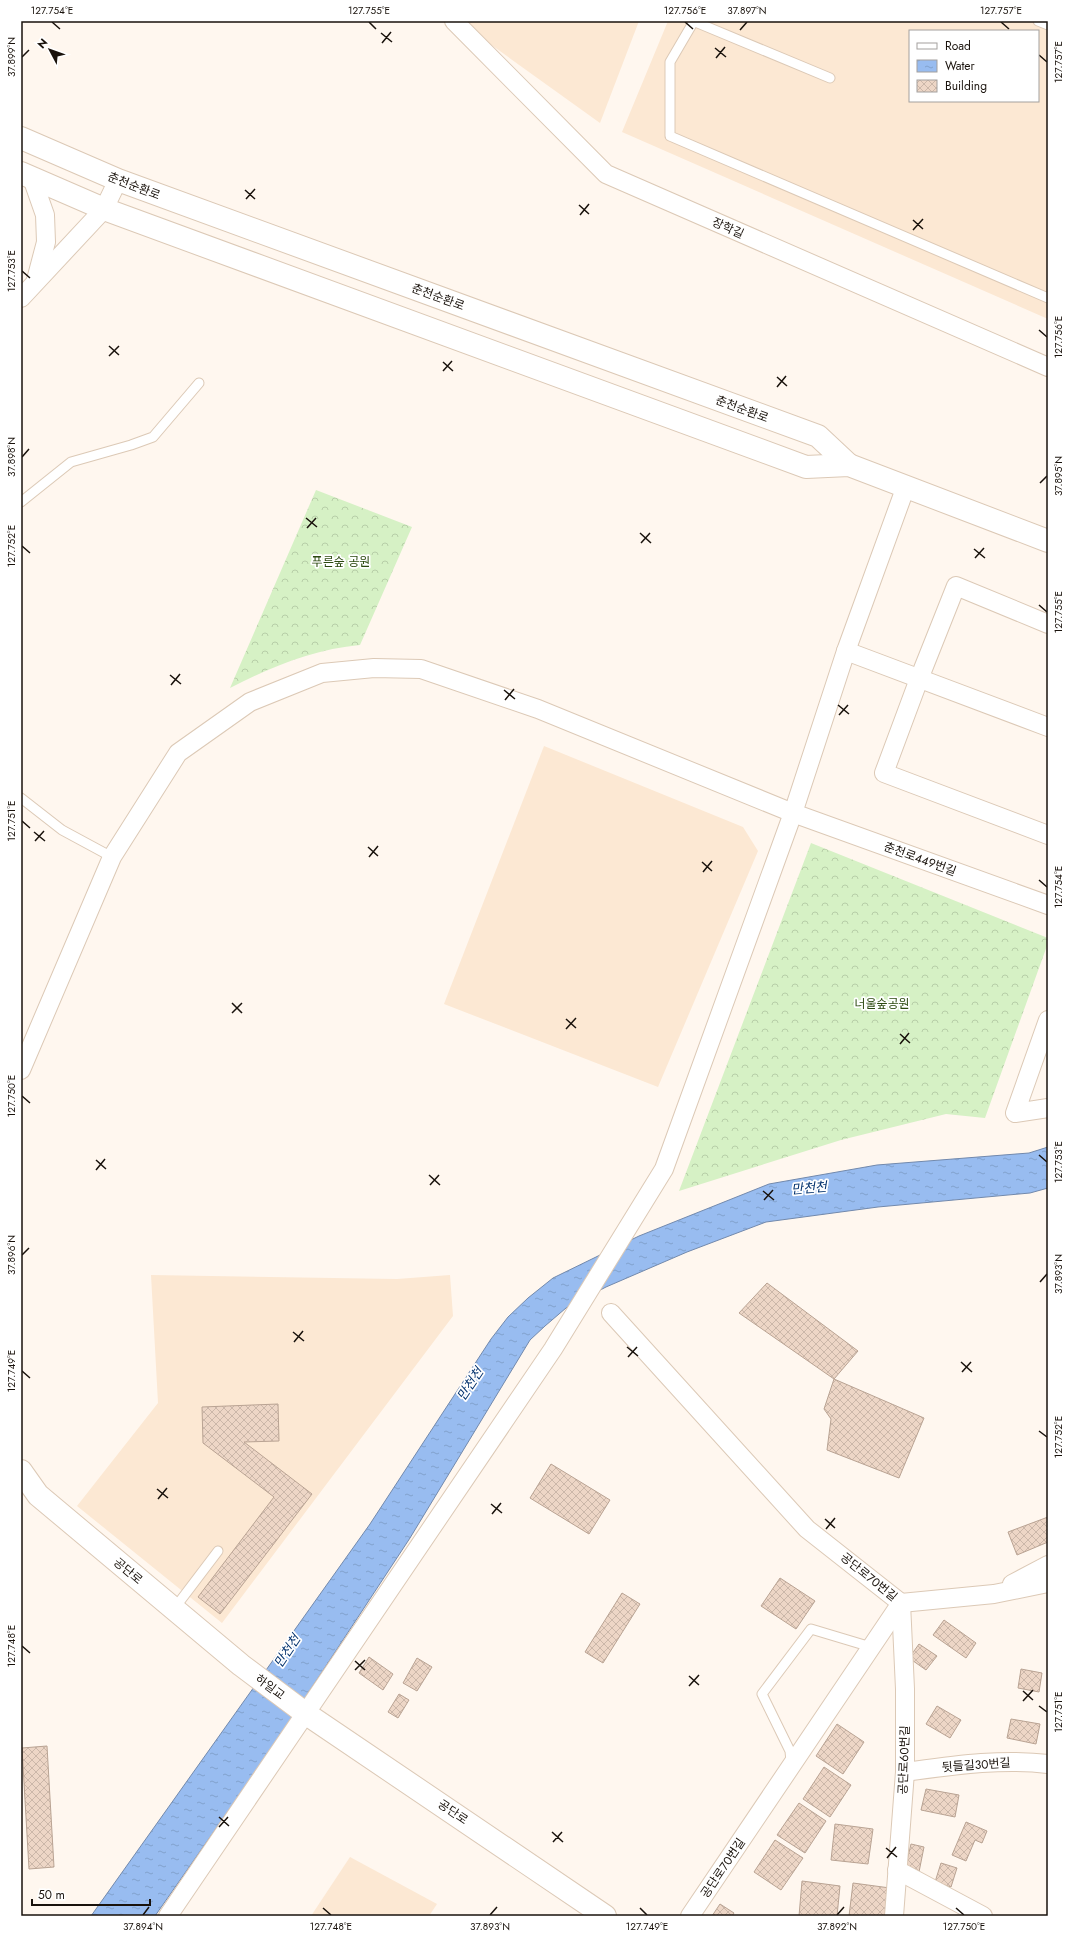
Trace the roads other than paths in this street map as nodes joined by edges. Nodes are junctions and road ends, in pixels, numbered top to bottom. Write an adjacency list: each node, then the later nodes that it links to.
1 (454, 21): 13 (street, 장학길)
2 (694, 21): 5 (lane); 12 (lane)
3 (1038, 21): 4 (lane)
4 (1048, 25)
5 (830, 78)
6 (21, 138): 8 (street, 춘천순환로)
7 (27, 176): 9 (street, 춘천순환로); 10 (street)
8 (118, 180): 9 (street); 15 (street, 춘천순환로)
9 (104, 209): 10 (street); 15 (street, 춘천순환로)
10 (36, 281): 11 (street)
11 (21, 298)
12 (1048, 298)
13 (1048, 367)
14 (199, 383): 17 (lane)
15 (849, 465): 16 (street, 춘천순환로)
16 (906, 486): 18 (street, 춘천순환로); 20 (street)
17 (21, 502)
18 (1048, 540)
19 (1048, 624): 21 (street)
20 (846, 651): 21 (street); 24 (street)
21 (918, 679): 22 (street); 25 (street)
22 (1048, 727)
23 (21, 798): 26 (lane)
24 (793, 813): 26 (street, 춘천로449번길); 27 (street, 춘천로449번길); 41 (street)
25 (1048, 835)
26 (112, 857): 29 (street, 춘천로449번길)
27 (1048, 905)
28 (1048, 1020): 30 (street)
29 (21, 1070)
30 (1048, 1108)
31 (611, 1313): 37 (street, 공단로70번길)
32 (21, 1471): 38 (street, 공단로)
33 (218, 1551): 38 (lane)
34 (1048, 1565): 36 (street)
35 (1048, 1583): 36 (street)
36 (994, 1594): 37 (street)
37 (901, 1603): 39 (street, 공단로70번길); 44 (street, 공단로60번길)
38 (174, 1609): 40 (street, 공단로)
39 (871, 1647): 43 (street, 공단로70번길); 43 (lane)
40 (240, 1665): 41 (street, 하일교)
41 (303, 1711): 46 (street); 47 (street, 공단로)
42 (1048, 1764): 44 (street, 뒷들길30번길)
43 (791, 1766): 48 (street, 공단로70번길)
44 (905, 1772): 45 (street, 공단로60번길)
45 (897, 1870): 49 (street, 공단로60번길); 50 (street)
46 (168, 1916)
47 (605, 1916)
48 (690, 1916)
49 (894, 1916)
50 (982, 1916)

